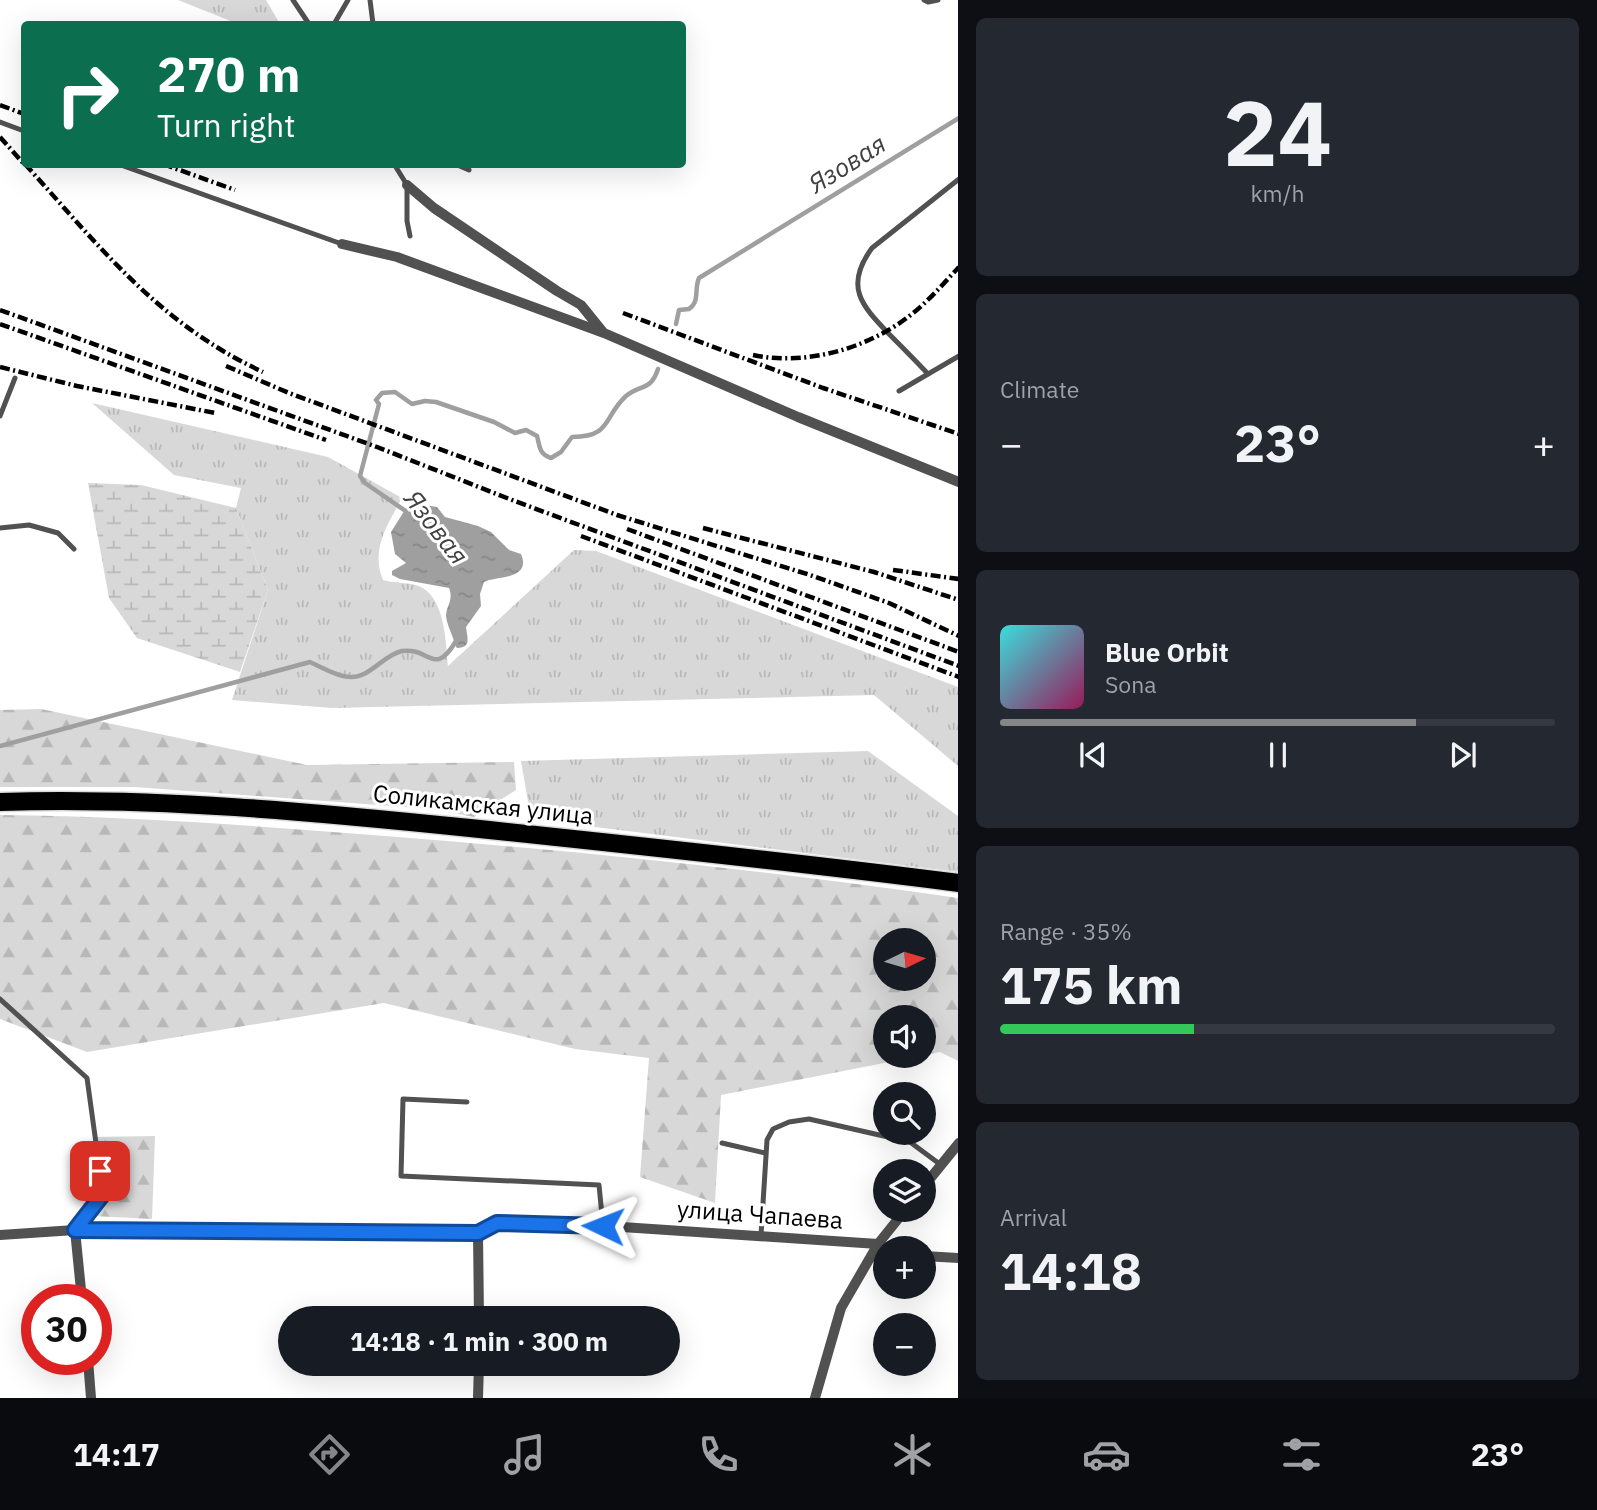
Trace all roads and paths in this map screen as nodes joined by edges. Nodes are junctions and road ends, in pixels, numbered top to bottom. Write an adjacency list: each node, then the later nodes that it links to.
1 (293, 0): 6 (lane)
2 (348, 0): 7 (lane)
3 (370, 0): 8 (lane)
4 (924, 0): 5 (lane)
5 (939, 0)
6 (307, 21)
7 (336, 21)
8 (373, 21)
9 (0, 122): 10 (lane)
10 (21, 130)
11 (129, 168): 18 (lane)
12 (396, 168): 16 (lane)
13 (465, 168): 14 (lane)
14 (470, 170)
15 (958, 179): 21 (lane)
16 (407, 185): 17 (lane); 19 (street)
17 (410, 236)
18 (342, 244): 19 (street)
19 (604, 333): 25 (street)
20 (958, 356): 21 (lane)
21 (928, 374): 23 (lane)
22 (15, 378): 24 (lane)
23 (899, 391)
24 (0, 416)
25 (958, 482)
26 (0, 528): 27 (lane)
27 (74, 549)
28 (0, 802): 29 (main road, Соликамская улица)
29 (958, 883)
30 (0, 999): 38 (lane)
31 (467, 1102): 37 (lane)
32 (722, 1143): 34 (lane)
33 (958, 1143): 35 (street)
34 (765, 1153): 35 (lane); 41 (lane)
35 (941, 1165): 36 (street)
36 (936, 1171)
37 (603, 1226): 39 (street, улица Чапаева); 41 (street, улица Чапаева)
38 (75, 1230): 39 (street, улица Чапаева); 40 (street, улица Чапаева); 46 (street)
39 (478, 1233): 47 (street)
40 (0, 1235)
41 (761, 1236): 42 (street, улица Чапаева)
42 (873, 1245)
43 (936, 1257): 44 (street)
44 (958, 1258)
45 (873, 1261): 52 (street)
46 (80, 1284)
47 (479, 1306)
48 (89, 1375): 50 (street)
49 (479, 1376): 51 (street)
50 (91, 1398)
51 (478, 1398)
52 (815, 1398)

